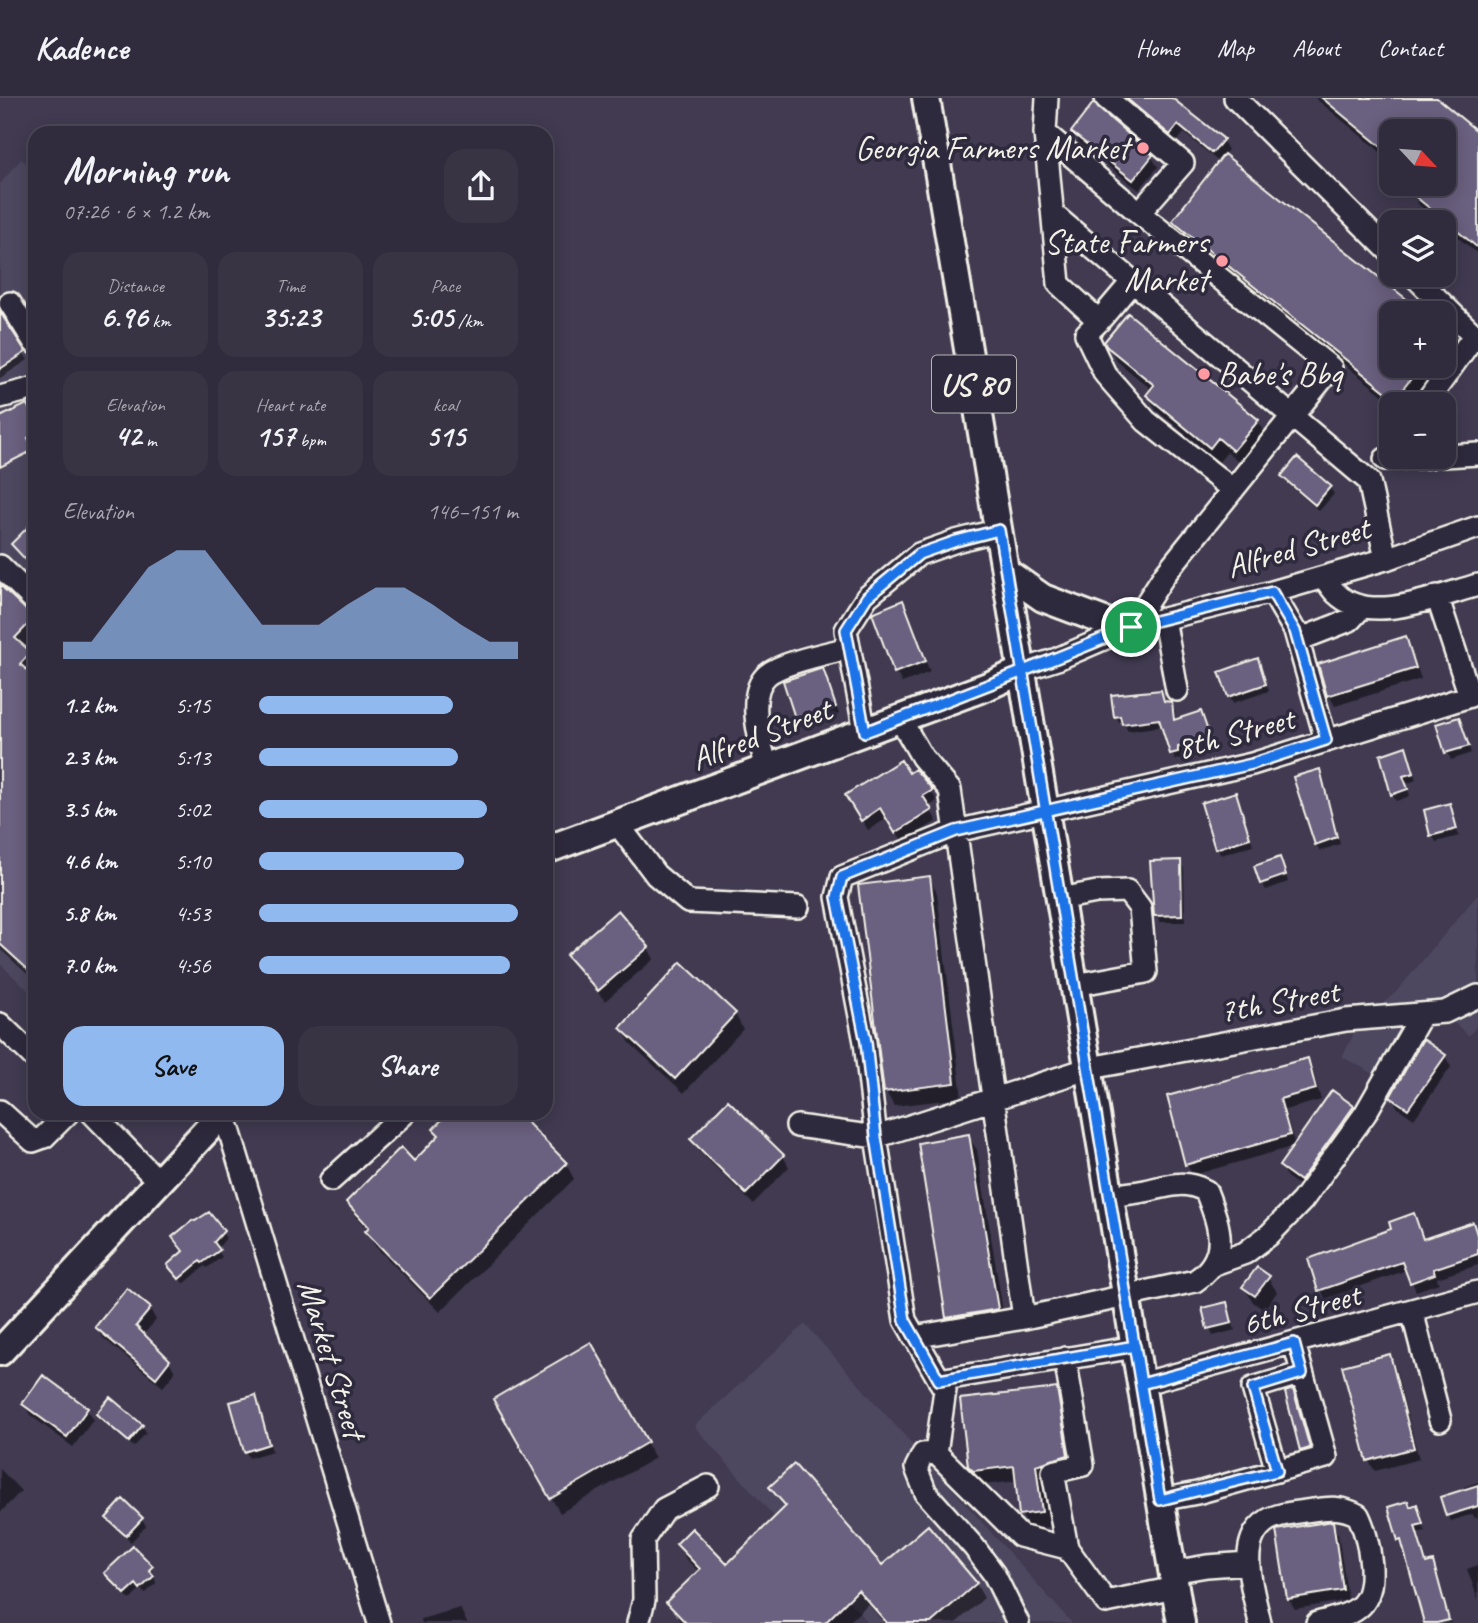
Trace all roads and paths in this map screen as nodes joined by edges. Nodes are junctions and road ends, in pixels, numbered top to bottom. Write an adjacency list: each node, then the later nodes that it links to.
1 (926, 98): 25 (main road, US 80)
2 (1046, 98): 5 (street)
3 (1106, 98): 6 (street)
4 (1236, 98): 8 (street)
5 (1045, 133): 6 (street); 7 (street)
6 (1139, 214): 18 (street)
7 (1054, 215): 9 (street); 12 (street)
8 (1379, 241)
9 (1132, 282): 12 (street); 18 (street)
10 (1425, 287): 14 (street)
11 (10, 303): 13 (street)
12 (1098, 321): 23 (street)
13 (28, 332)
14 (1476, 337): 16 (street)
15 (28, 390): 17 (street)
16 (1434, 392)
17 (0, 397)
18 (1291, 417): 22 (street); 23 (street)
19 (1478, 454): 20 (street)
20 (1456, 455)
21 (1379, 467): 22 (street)
22 (1369, 481): 26 (street)
23 (1233, 490): 36 (street)
24 (1478, 527): 26 (street, Alfred Street)
25 (999, 530): 28 (main road, US 80); 38 (street)
26 (1386, 559): 29 (street, Alfred Street)
27 (0, 566): 32 (street)
28 (1006, 572): 36 (main road); 39 (main road, US 80)
29 (1324, 577): 31 (street, Alfred Street); 34 (street)
30 (1478, 585): 33 (street)
31 (1272, 592): 35 (street, Alfred Street); 37 (street)
32 (28, 594)
33 (1437, 596): 34 (street); 43 (street, 8th Street)
34 (1362, 607): 37 (street)
35 (1164, 619): 36 (street, Alfred Street); 40 (street)
36 (1131, 627): 39 (street, Alfred Street)
37 (1295, 631): 43 (street)
38 (849, 648): 42 (street); 44 (street)
39 (1023, 670): 41 (main road, Alfred Street); 45 (main road, US 80)
40 (1177, 690)
41 (900, 719): 42 (main road, Alfred Street); 47 (street)
42 (865, 732): 44 (main road, Alfred Street)
43 (1326, 740): 45 (street, 8th Street)
44 (767, 769): 46 (main road, Alfred Street)
45 (1045, 812): 47 (street, 8th Street); 49 (main road, US 80)
46 (617, 823): 48 (main road, Alfred Street); 50 (street)
47 (956, 831): 57 (street); 65 (street, 8th Street)
48 (553, 847)
49 (1060, 899): 51 (main road, US 80); 51 (street)
50 (797, 907)
51 (1075, 985): 56 (main road, US 80)
52 (1478, 996): 53 (street, 7th Street)
53 (1423, 1014): 56 (street, 7th Street); 69 (street)
54 (0, 1024): 55 (street)
55 (28, 1051)
56 (1090, 1068): 57 (street, 7th Street); 68 (main road, US 80)
57 (993, 1098): 65 (street, 7th Street); 73 (street)
58 (0, 1111): 59 (street)
59 (61, 1120)
60 (99, 1120): 67 (street)
61 (216, 1120): 67 (main road)
62 (223, 1120): 90 (street, Market Street)
63 (397, 1120): 66 (street)
64 (797, 1126): 65 (street)
65 (876, 1137): 74 (street)
66 (331, 1180)
67 (159, 1182): 77 (main road)
68 (1110, 1196): 69 (street); 71 (main road, US 80)
69 (1214, 1264): 71 (street)
70 (1478, 1292): 72 (street, 6th Street)
71 (1127, 1296): 73 (street); 76 (main road, US 80)
72 (1412, 1311): 75 (street, 6th Street); 82 (street)
73 (1024, 1318): 74 (street)
74 (914, 1337): 80 (street)
75 (1294, 1343): 79 (street); 81 (street, 6th Street)
76 (1135, 1346): 78 (street); 81 (main road, US 80)
77 (0, 1352)
78 (1065, 1358): 80 (street); 87 (street)
79 (1302, 1373): 84 (street); 84 (street)
80 (939, 1380): 83 (street)
81 (1141, 1384): 86 (main road, US 80)
82 (1440, 1420)
83 (936, 1453): 87 (street); 92 (street)
84 (1277, 1471): 86 (street)
85 (708, 1486): 91 (street)
86 (1160, 1500): 89 (main road, US 80)
87 (1066, 1548): 89 (street)
88 (1248, 1563): 89 (street); 94 (street); 95 (street)
89 (1174, 1580): 93 (main road, US 80)
90 (379, 1623)
91 (638, 1623)
92 (1018, 1623)
93 (1181, 1623)
94 (1260, 1623)
95 (1317, 1623)

